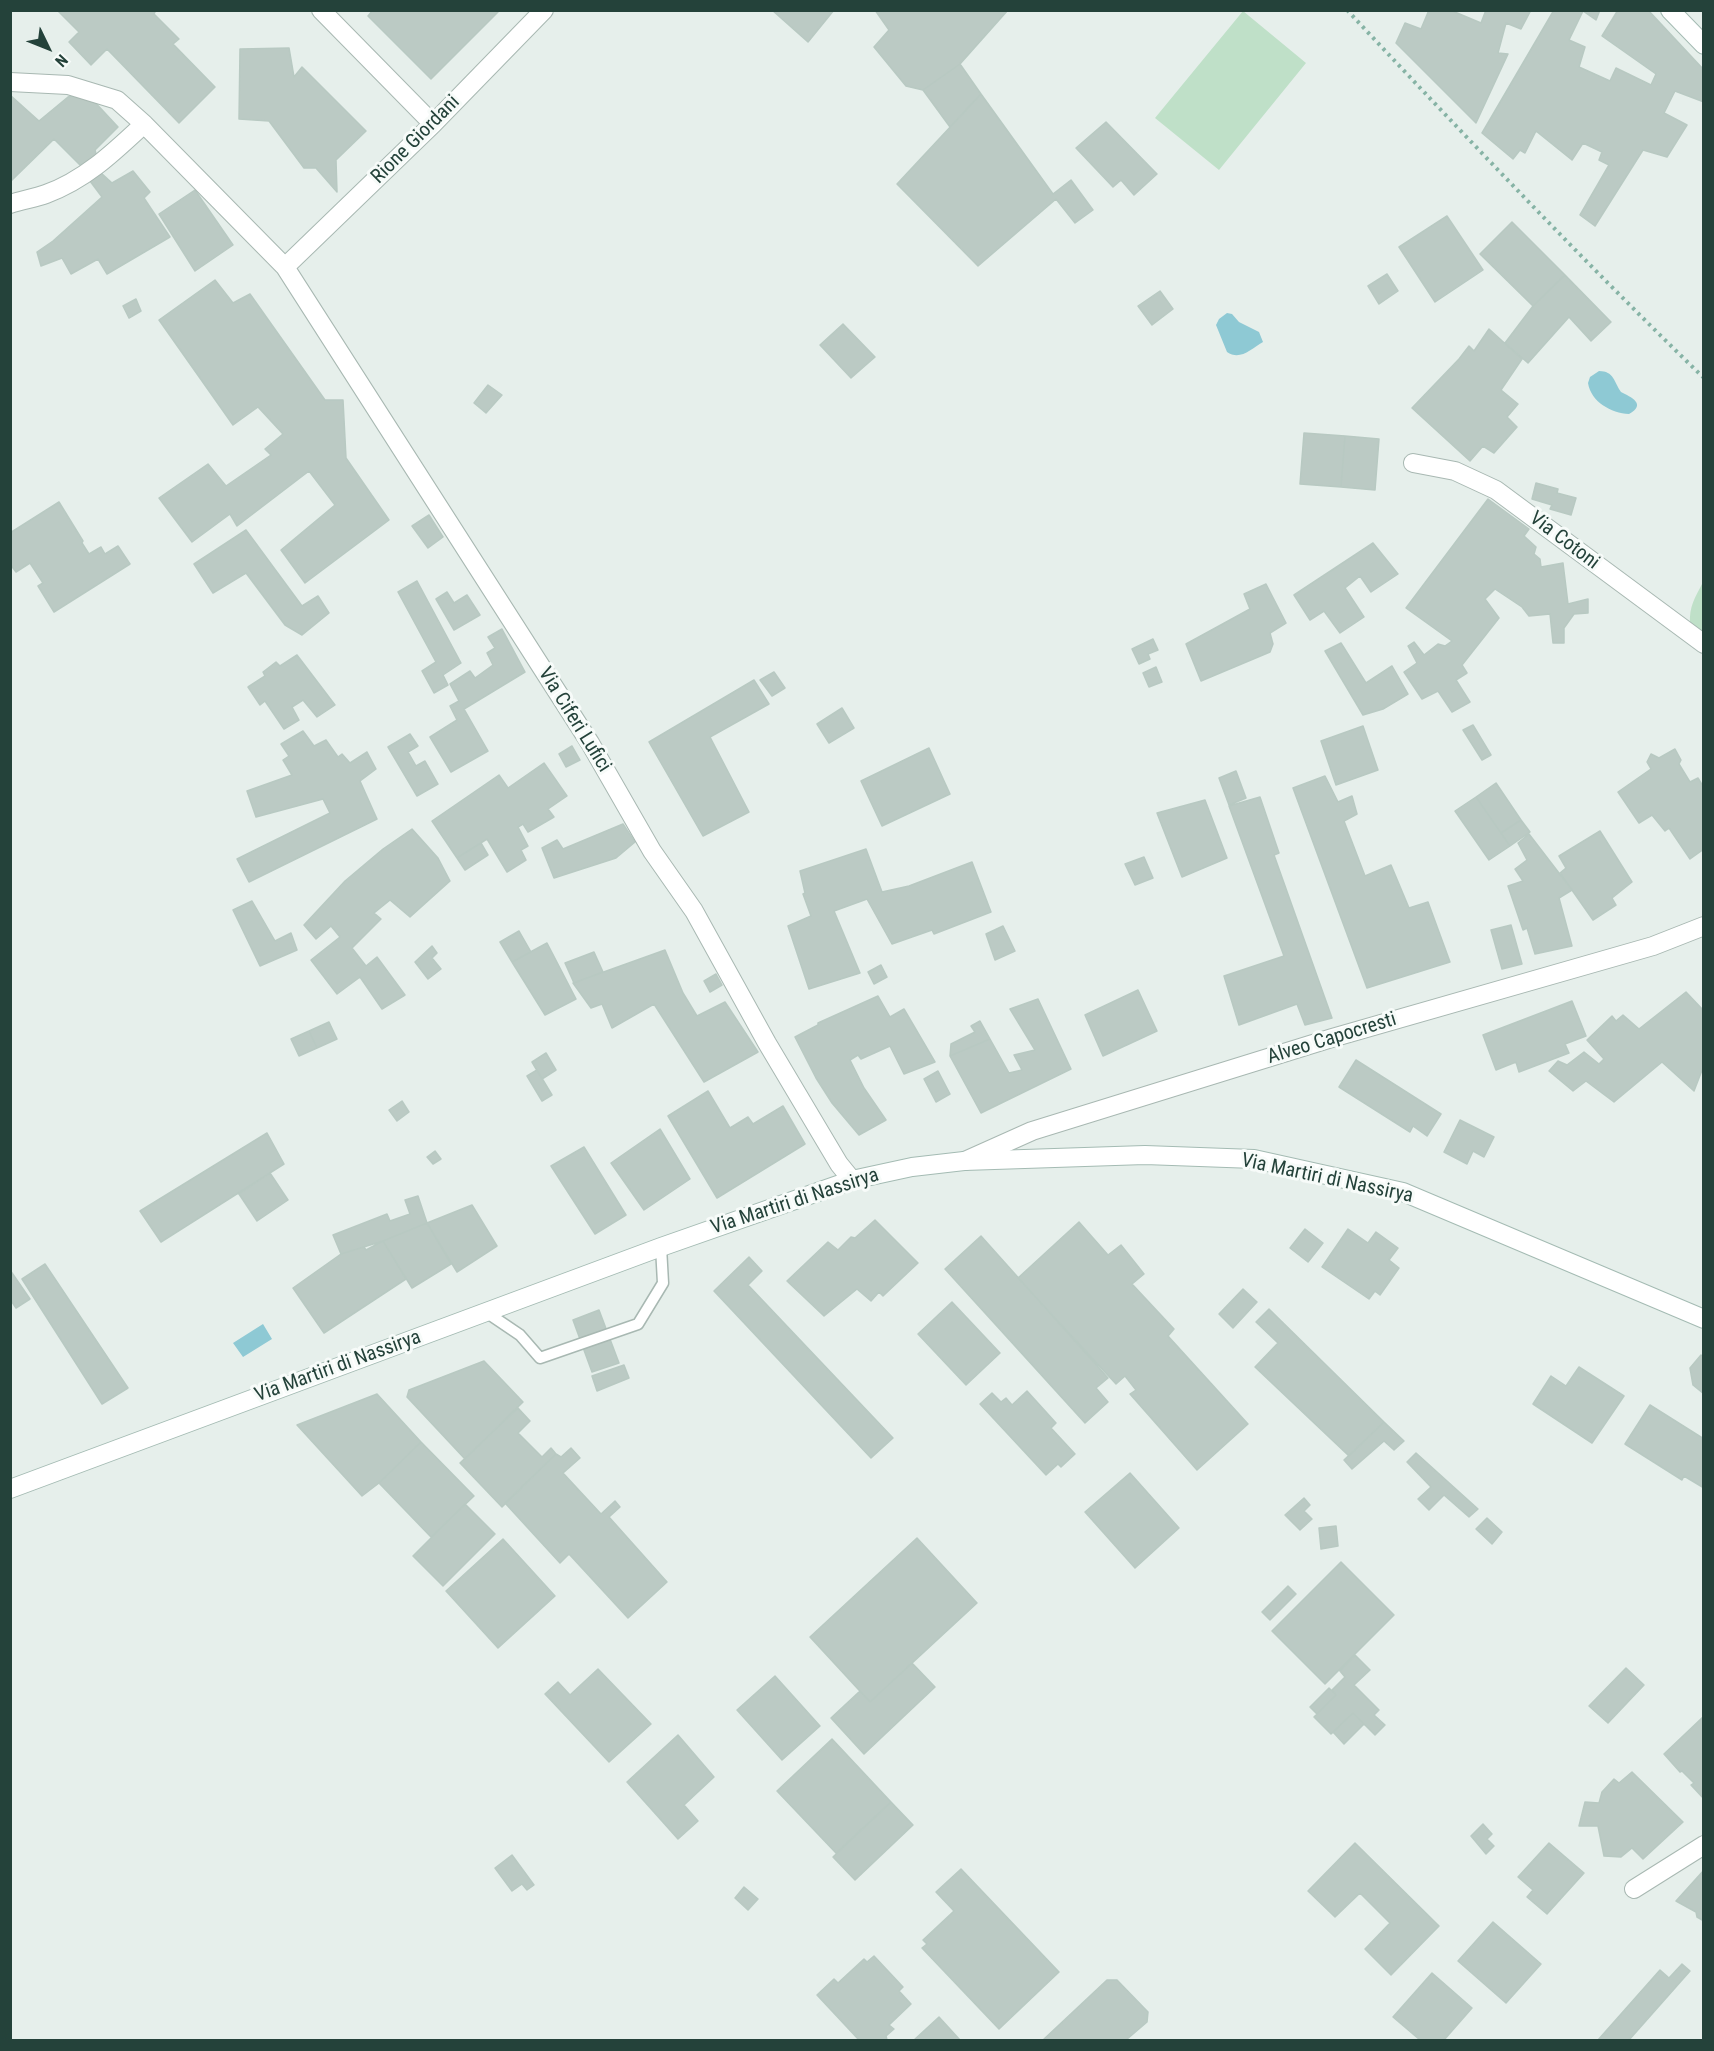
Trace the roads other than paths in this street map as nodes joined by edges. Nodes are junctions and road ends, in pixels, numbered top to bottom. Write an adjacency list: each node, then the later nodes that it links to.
1 (321, 10): 7 (street)
2 (544, 10): 7 (street, Rione Giordani)
3 (1670, 10): 4 (street)
4 (1704, 45)
5 (10, 82): 6 (street, Via Ciferi Lufici)
6 (144, 124): 8 (street); 9 (street, Via Ciferi Lufici)
7 (433, 124): 9 (street, Rione Giordani)
8 (10, 204)
9 (285, 267): 14 (street, Via Ciferi Lufici)
10 (1413, 463): 11 (street, Via Cotoni)
11 (1704, 644)
12 (1704, 926): 13 (street, Alveo Capocresti)
13 (964, 1161): 14 (street, Via Martiri di Nassirya); 17 (street, Via Martiri di Nassirya)
14 (852, 1180): 15 (street, Via Martiri di Nassirya)
15 (661, 1247): 16 (street, Via Martiri di Nassirya); 16 (lane)
16 (486, 1312): 18 (street, Via Martiri di Nassirya)
17 (1704, 1319)
18 (10, 1489)
19 (1704, 1845): 20 (street)
20 (1634, 1888)

